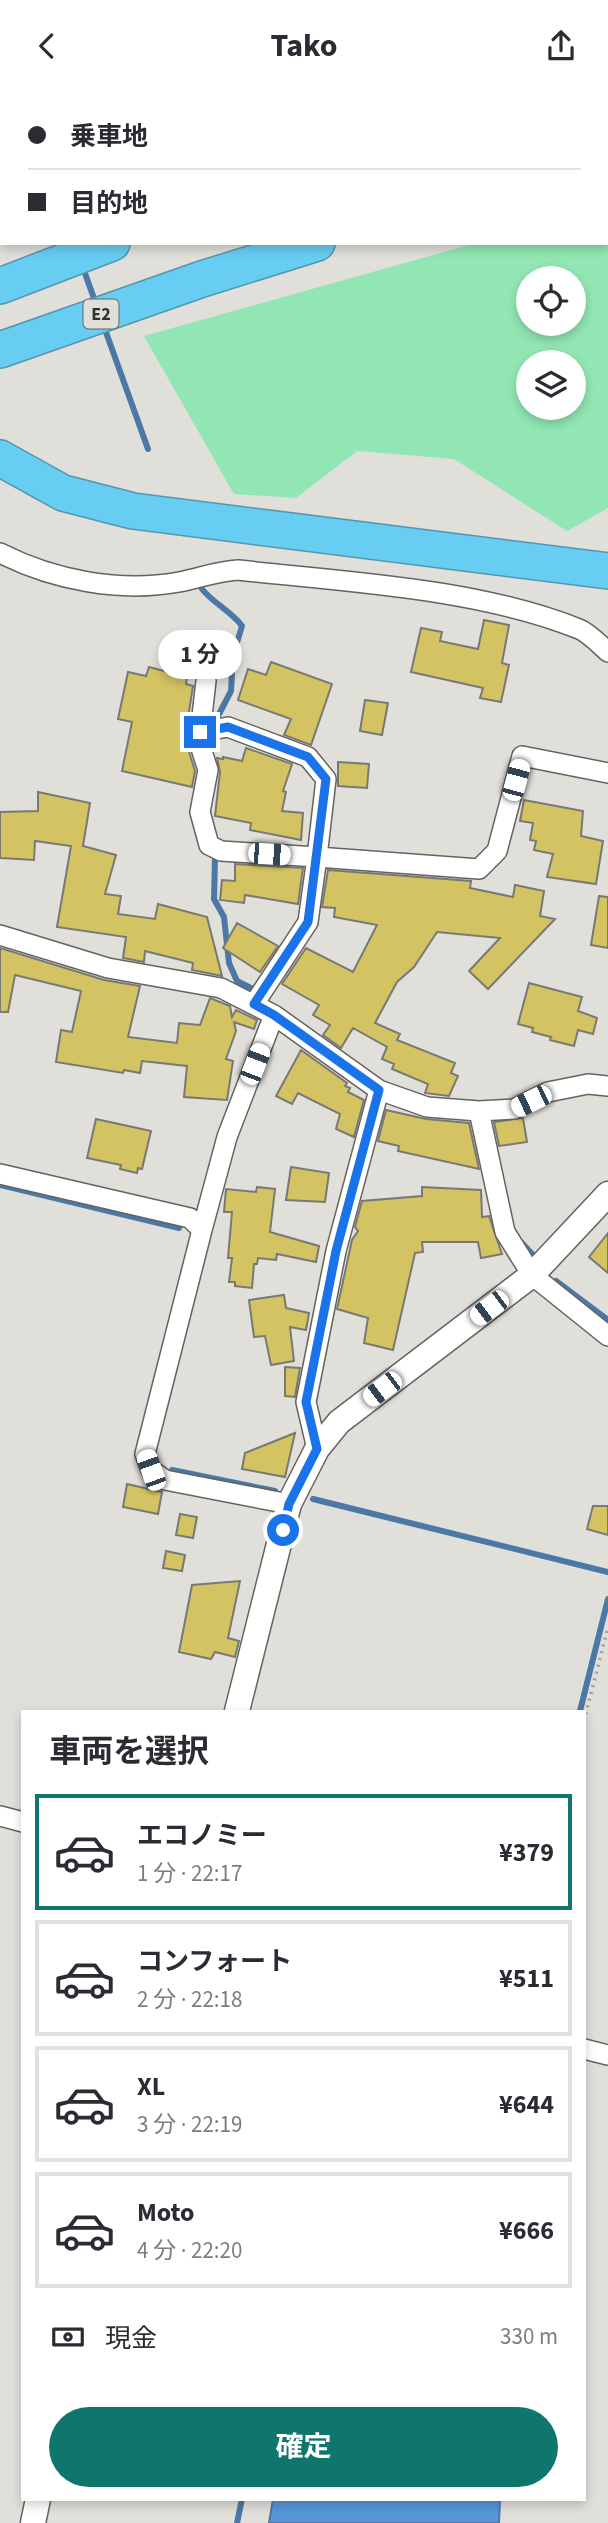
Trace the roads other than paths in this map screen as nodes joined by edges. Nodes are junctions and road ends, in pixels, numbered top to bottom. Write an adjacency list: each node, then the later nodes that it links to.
1 (107, 245): 3 (highway)
2 (311, 245): 4 (highway, E2)
3 (0, 286)
4 (0, 350)
5 (0, 459): 7 (highway)
6 (0, 553): 8 (street)
7 (608, 571)
8 (608, 652)
9 (206, 681): 10 (street)
10 (200, 732): 12 (street); 12 (street)
11 (608, 772): 12 (street)
12 (317, 857): 14 (street)
13 (0, 935): 14 (street)
14 (254, 1004): 15 (street)
15 (274, 1015): 17 (street); 21 (street)
16 (608, 1086): 18 (street)
17 (379, 1090): 18 (street); 24 (street)
18 (479, 1111): 22 (street)
19 (0, 1174): 21 (street)
20 (608, 1193): 22 (street)
21 (202, 1230): 25 (street)
22 (532, 1275): 23 (street); 24 (street)
23 (608, 1336)
24 (317, 1449): 25 (street)
25 (289, 1504): 26 (street)
26 (237, 1710)
27 (0, 1816): 28 (street)
28 (21, 1821)
29 (586, 2050): 30 (street)
30 (608, 2055)
31 (38, 2501): 32 (street)
32 (33, 2523)

